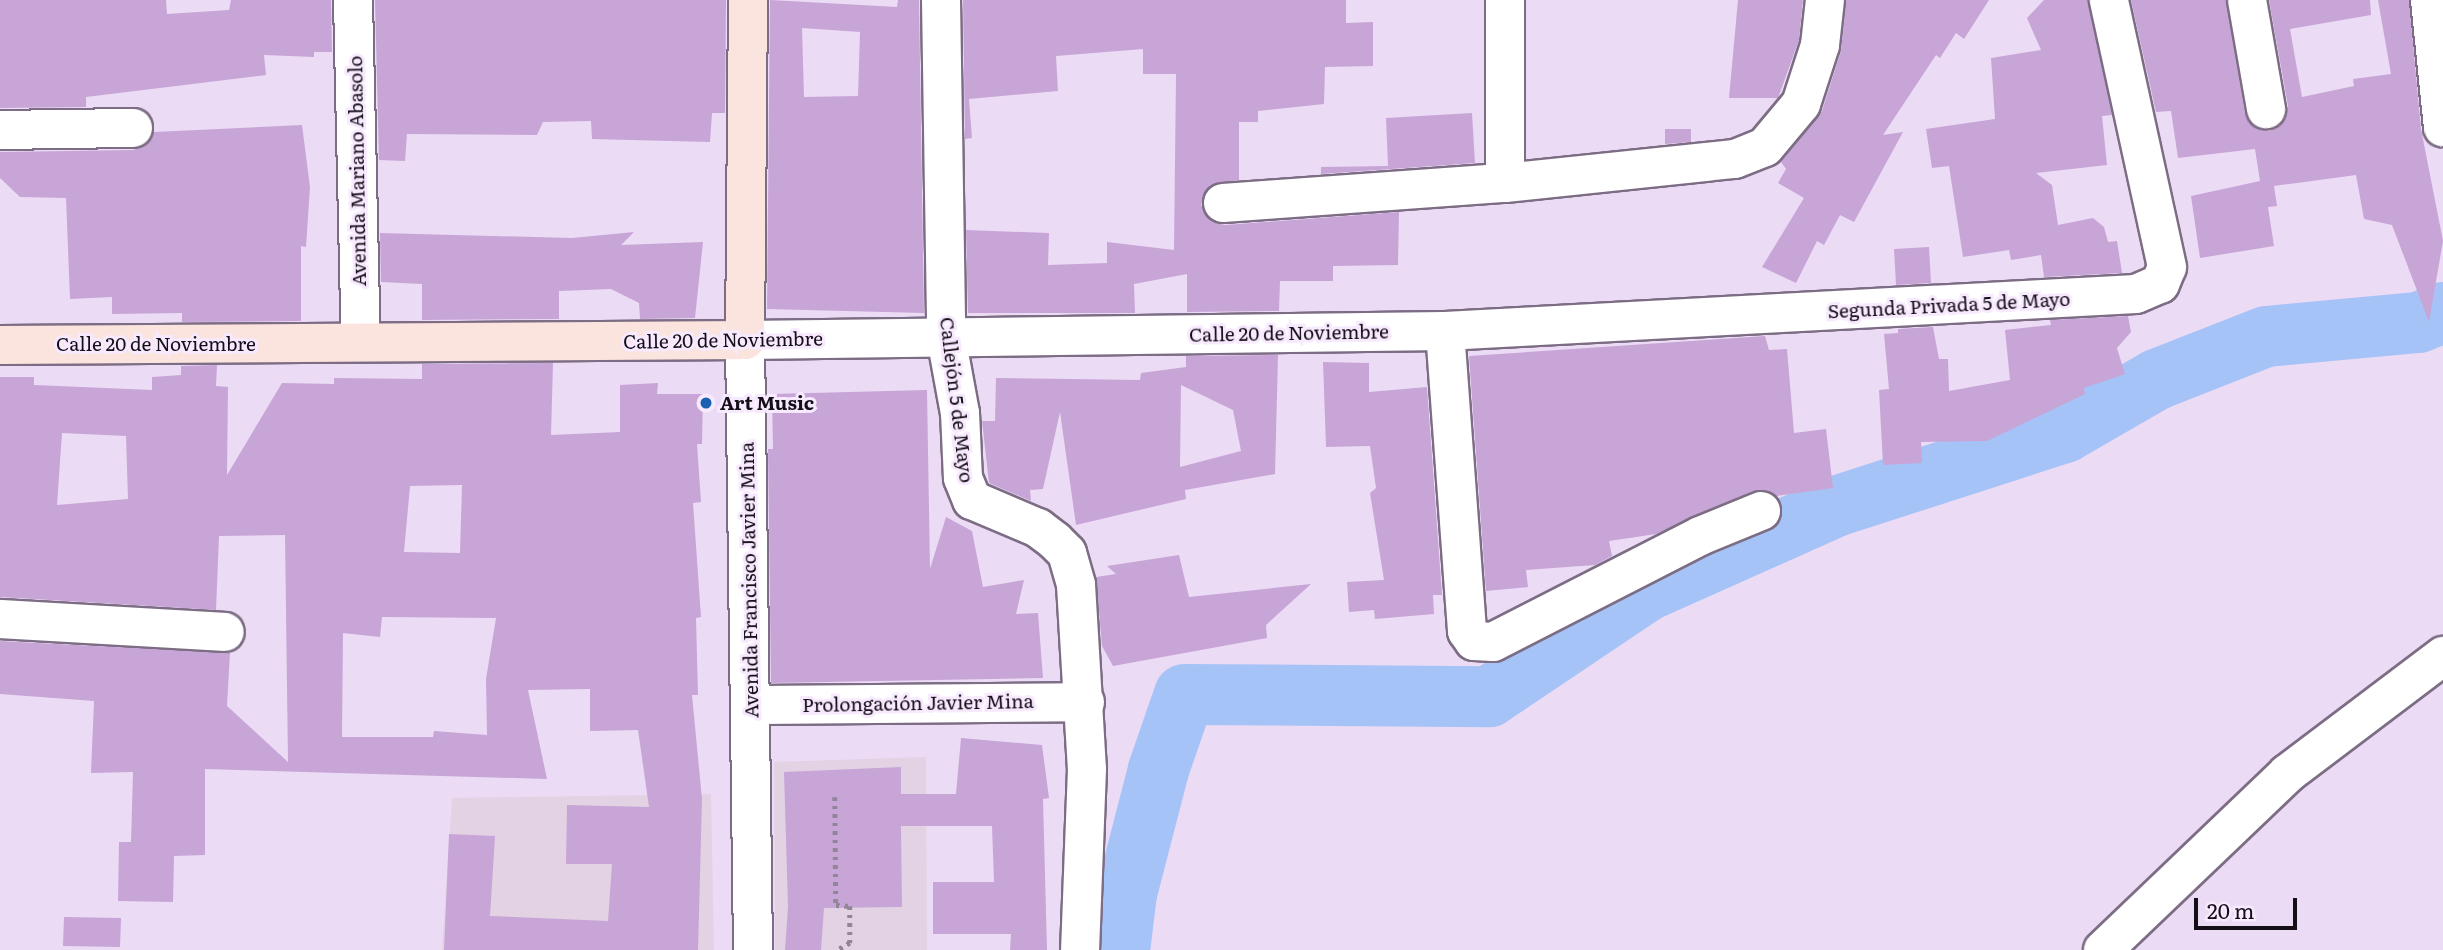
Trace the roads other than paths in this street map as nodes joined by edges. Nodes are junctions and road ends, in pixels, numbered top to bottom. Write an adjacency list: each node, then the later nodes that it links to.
1 (354, 0): 18 (street, Avenida Mariano Abasolo)
2 (748, 0): 17 (street, Avenida Francisco Javier Mina)
3 (941, 0): 16 (street, Callejón 5 de Mayo)
4 (1505, 0): 13 (street)
5 (1825, 0): 13 (street)
6 (2109, 0): 15 (street, Segunda Privada 5 de Mayo)
7 (2247, 0): 9 (street)
8 (2430, 0): 10 (street)
9 (2266, 109)
10 (2443, 127)
11 (133, 128): 12 (street)
12 (0, 130)
13 (1506, 183): 14 (street)
14 (1223, 202)
15 (1445, 331): 16 (street, Calle 20 de Noviembre); 20 (street)
16 (946, 337): 17 (street, Calle 20 de Noviembre); 24 (street, Callejón 5 de Mayo)
17 (745, 340): 18 (street, Calle 20 de Noviembre); 25 (street, Avenida Francisco Javier Mina)
18 (361, 342): 19 (street, Calle 20 de Noviembre)
19 (0, 345)
20 (1762, 511)
21 (0, 619): 22 (street)
22 (225, 632)
23 (2443, 656): 28 (street)
24 (1086, 702): 25 (street, Prolongación Javier Mina); 27 (street, Callejón 5 de Mayo)
25 (751, 705): 26 (street, Avenida Francisco Javier Mina)
26 (752, 950)
27 (1080, 950)
28 (2103, 950)

